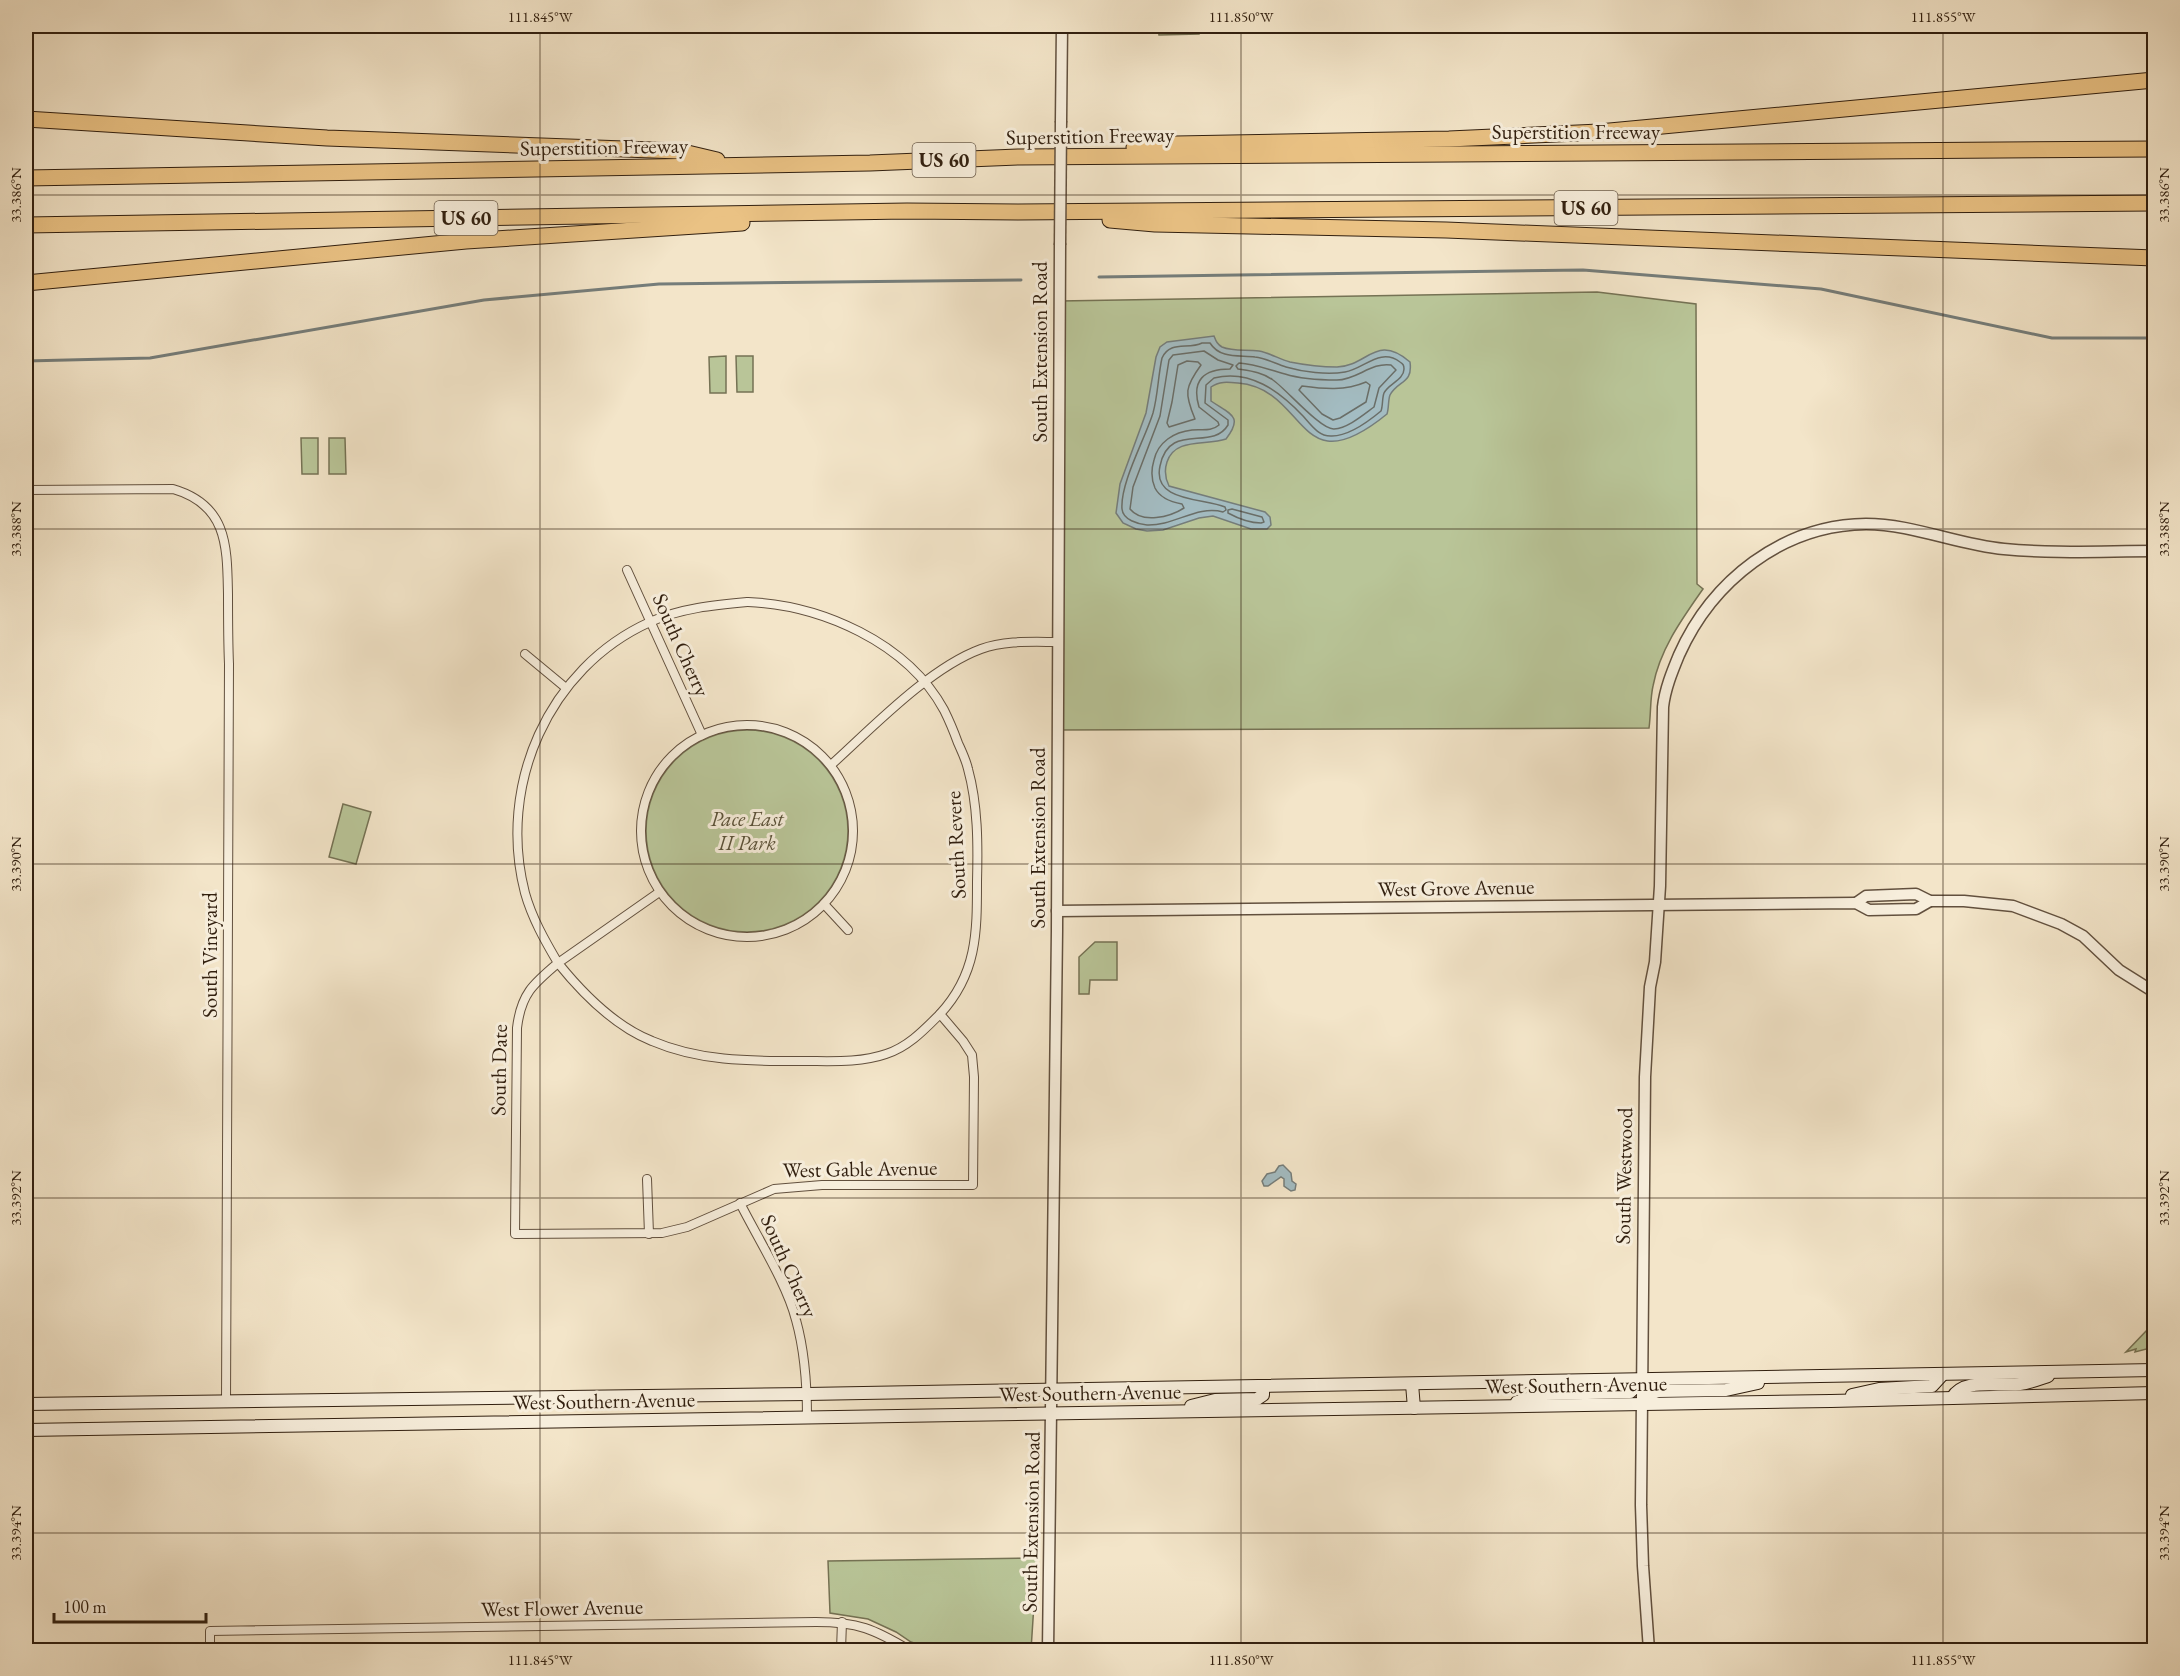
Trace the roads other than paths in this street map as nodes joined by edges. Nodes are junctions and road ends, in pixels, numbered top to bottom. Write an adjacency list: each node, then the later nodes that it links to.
1 (1062, 26): 18 (street, South Extension Road, bridge)
2 (2154, 80): 5 (highway)
3 (26, 118): 6 (highway)
4 (2154, 149): 5 (highway, Superstition Freeway / US 60)
5 (1018, 157): 6 (highway, Superstition Freeway / US 60)
6 (743, 165): 7 (highway, Superstition Freeway / US 60)
7 (26, 178)
8 (2154, 203): 10 (highway, US 60)
9 (906, 212): 10 (highway, US 60); 11 (highway, US 60); 13 (highway)
10 (1018, 212): 12 (highway)
11 (26, 225)
12 (2154, 258)
13 (26, 283)
14 (26, 490): 48 (street, South Vineyard)
15 (2154, 551): 26 (street, South Westwood)
16 (627, 570): 17 (street, South Cherry)
17 (651, 621): 20 (street, South Revere); 21 (street); 22 (street, South Cherry)
18 (1059, 642): 20 (street); 27 (street, South Extension Road)
19 (525, 654): 21 (street)
20 (924, 683): 23 (street); 31 (street, South Revere)
21 (566, 688): 29 (street)
22 (702, 735): 23 (street); 24 (street)
23 (831, 765): 25 (street)
24 (658, 892): 25 (street); 29 (street, South Date)
25 (824, 904): 28 (street)
26 (1659, 906): 27 (street, West Grove Avenue); 30 (street, West Grove Avenue); 40 (street, South Westwood)
27 (1058, 911): 43 (street, South Extension Road)
28 (848, 930)
29 (558, 963): 31 (street, South Revere); 34 (street, South Date)
30 (2154, 992)
31 (940, 1014): 33 (street, West Gable Avenue)
32 (647, 1179): 35 (street)
33 (740, 1203): 35 (street, West Gable Avenue); 45 (street, South Cherry)
34 (515, 1234): 35 (street, West Gable Avenue)
35 (649, 1234)
36 (2154, 1370): 37 (main road, West Southern Avenue)
37 (2064, 1371): 38 (main road, West Southern Avenue); 46 (main road)
38 (1943, 1374): 39 (main road, West Southern Avenue); 47 (main road)
39 (1766, 1378): 40 (main road, West Southern Avenue); 50 (main road)
40 (1642, 1381): 41 (main road, West Southern Avenue); 50 (street, South Westwood); 51 (main road)
41 (1412, 1384): 42 (main road, West Southern Avenue); 52 (main road)
42 (1263, 1386): 43 (main road, West Southern Avenue); 53 (main road)
43 (1053, 1390): 45 (main road, West Southern Avenue); 54 (street, South Extension Road)
44 (2154, 1393): 46 (main road, West Southern Avenue)
45 (807, 1394): 48 (main road, West Southern Avenue); 55 (street, South Cherry)
46 (1952, 1398): 47 (main road, West Southern Avenue)
47 (1831, 1401): 50 (main road, West Southern Avenue)
48 (226, 1403): 49 (main road, West Southern Avenue)
49 (26, 1404)
50 (1642, 1404): 51 (main road, West Southern Avenue); 62 (street, South Westwood)
51 (1508, 1406): 52 (main road, West Southern Avenue)
52 (1414, 1408): 53 (main road, West Southern Avenue)
53 (1169, 1411): 54 (main road, West Southern Avenue)
54 (1053, 1413): 55 (main road, West Southern Avenue); 61 (street, South Extension Road)
55 (807, 1417): 56 (main road, West Southern Avenue)
56 (26, 1430)
57 (842, 1623): 58 (street, West Flower Avenue); 59 (street); 60 (street, West Flower Avenue)
58 (210, 1650)
59 (841, 1650)
60 (909, 1650)
61 (1048, 1650)
62 (1649, 1650)

